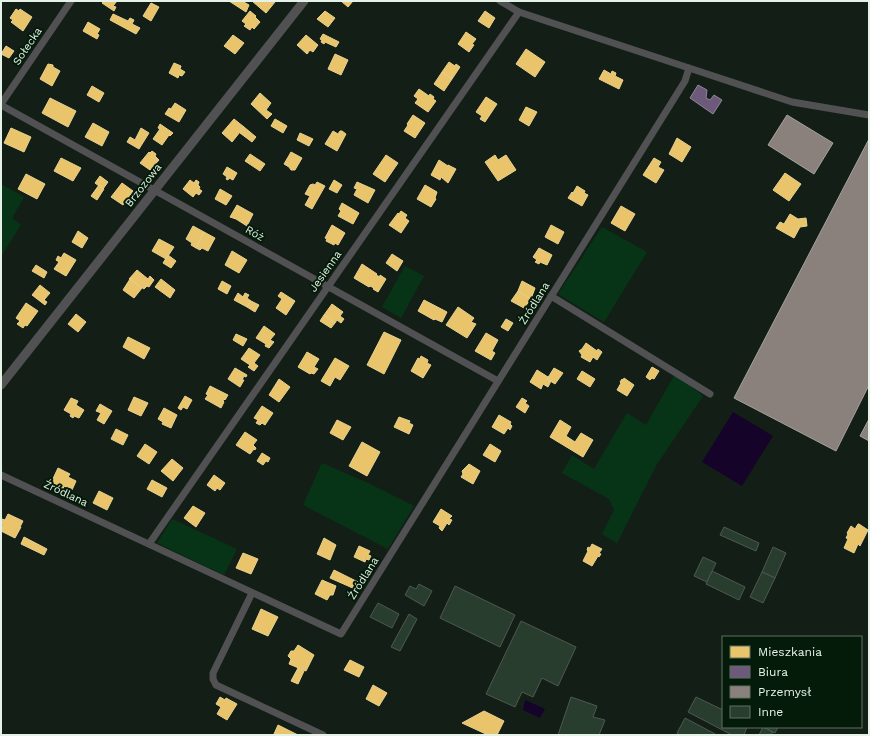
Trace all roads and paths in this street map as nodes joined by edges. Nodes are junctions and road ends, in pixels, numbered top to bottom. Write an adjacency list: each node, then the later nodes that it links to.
1 (71, 1): 6 (street, Sołecka)
2 (304, 1): 8 (street, Brzozowa)
3 (500, 1): 4 (street)
4 (519, 12): 5 (street); 9 (street, Jesienna)
5 (689, 68): 7 (street); 10 (street, Źródlana)
6 (1, 104): 8 (street, Róż)
7 (869, 115)
8 (154, 191): 9 (street, Róż); 12 (street, Brzozowa)
9 (328, 286): 11 (street, Róż); 15 (street, Jesienna)
10 (551, 296): 11 (street, Źródlana); 13 (street)
11 (498, 381): 16 (street, Źródlana)
12 (1, 385)
13 (710, 394)
14 (1, 475): 15 (street, Źródlana)
15 (149, 544): 16 (street, Źródlana)
16 (252, 593): 17 (street)
17 (323, 735)

